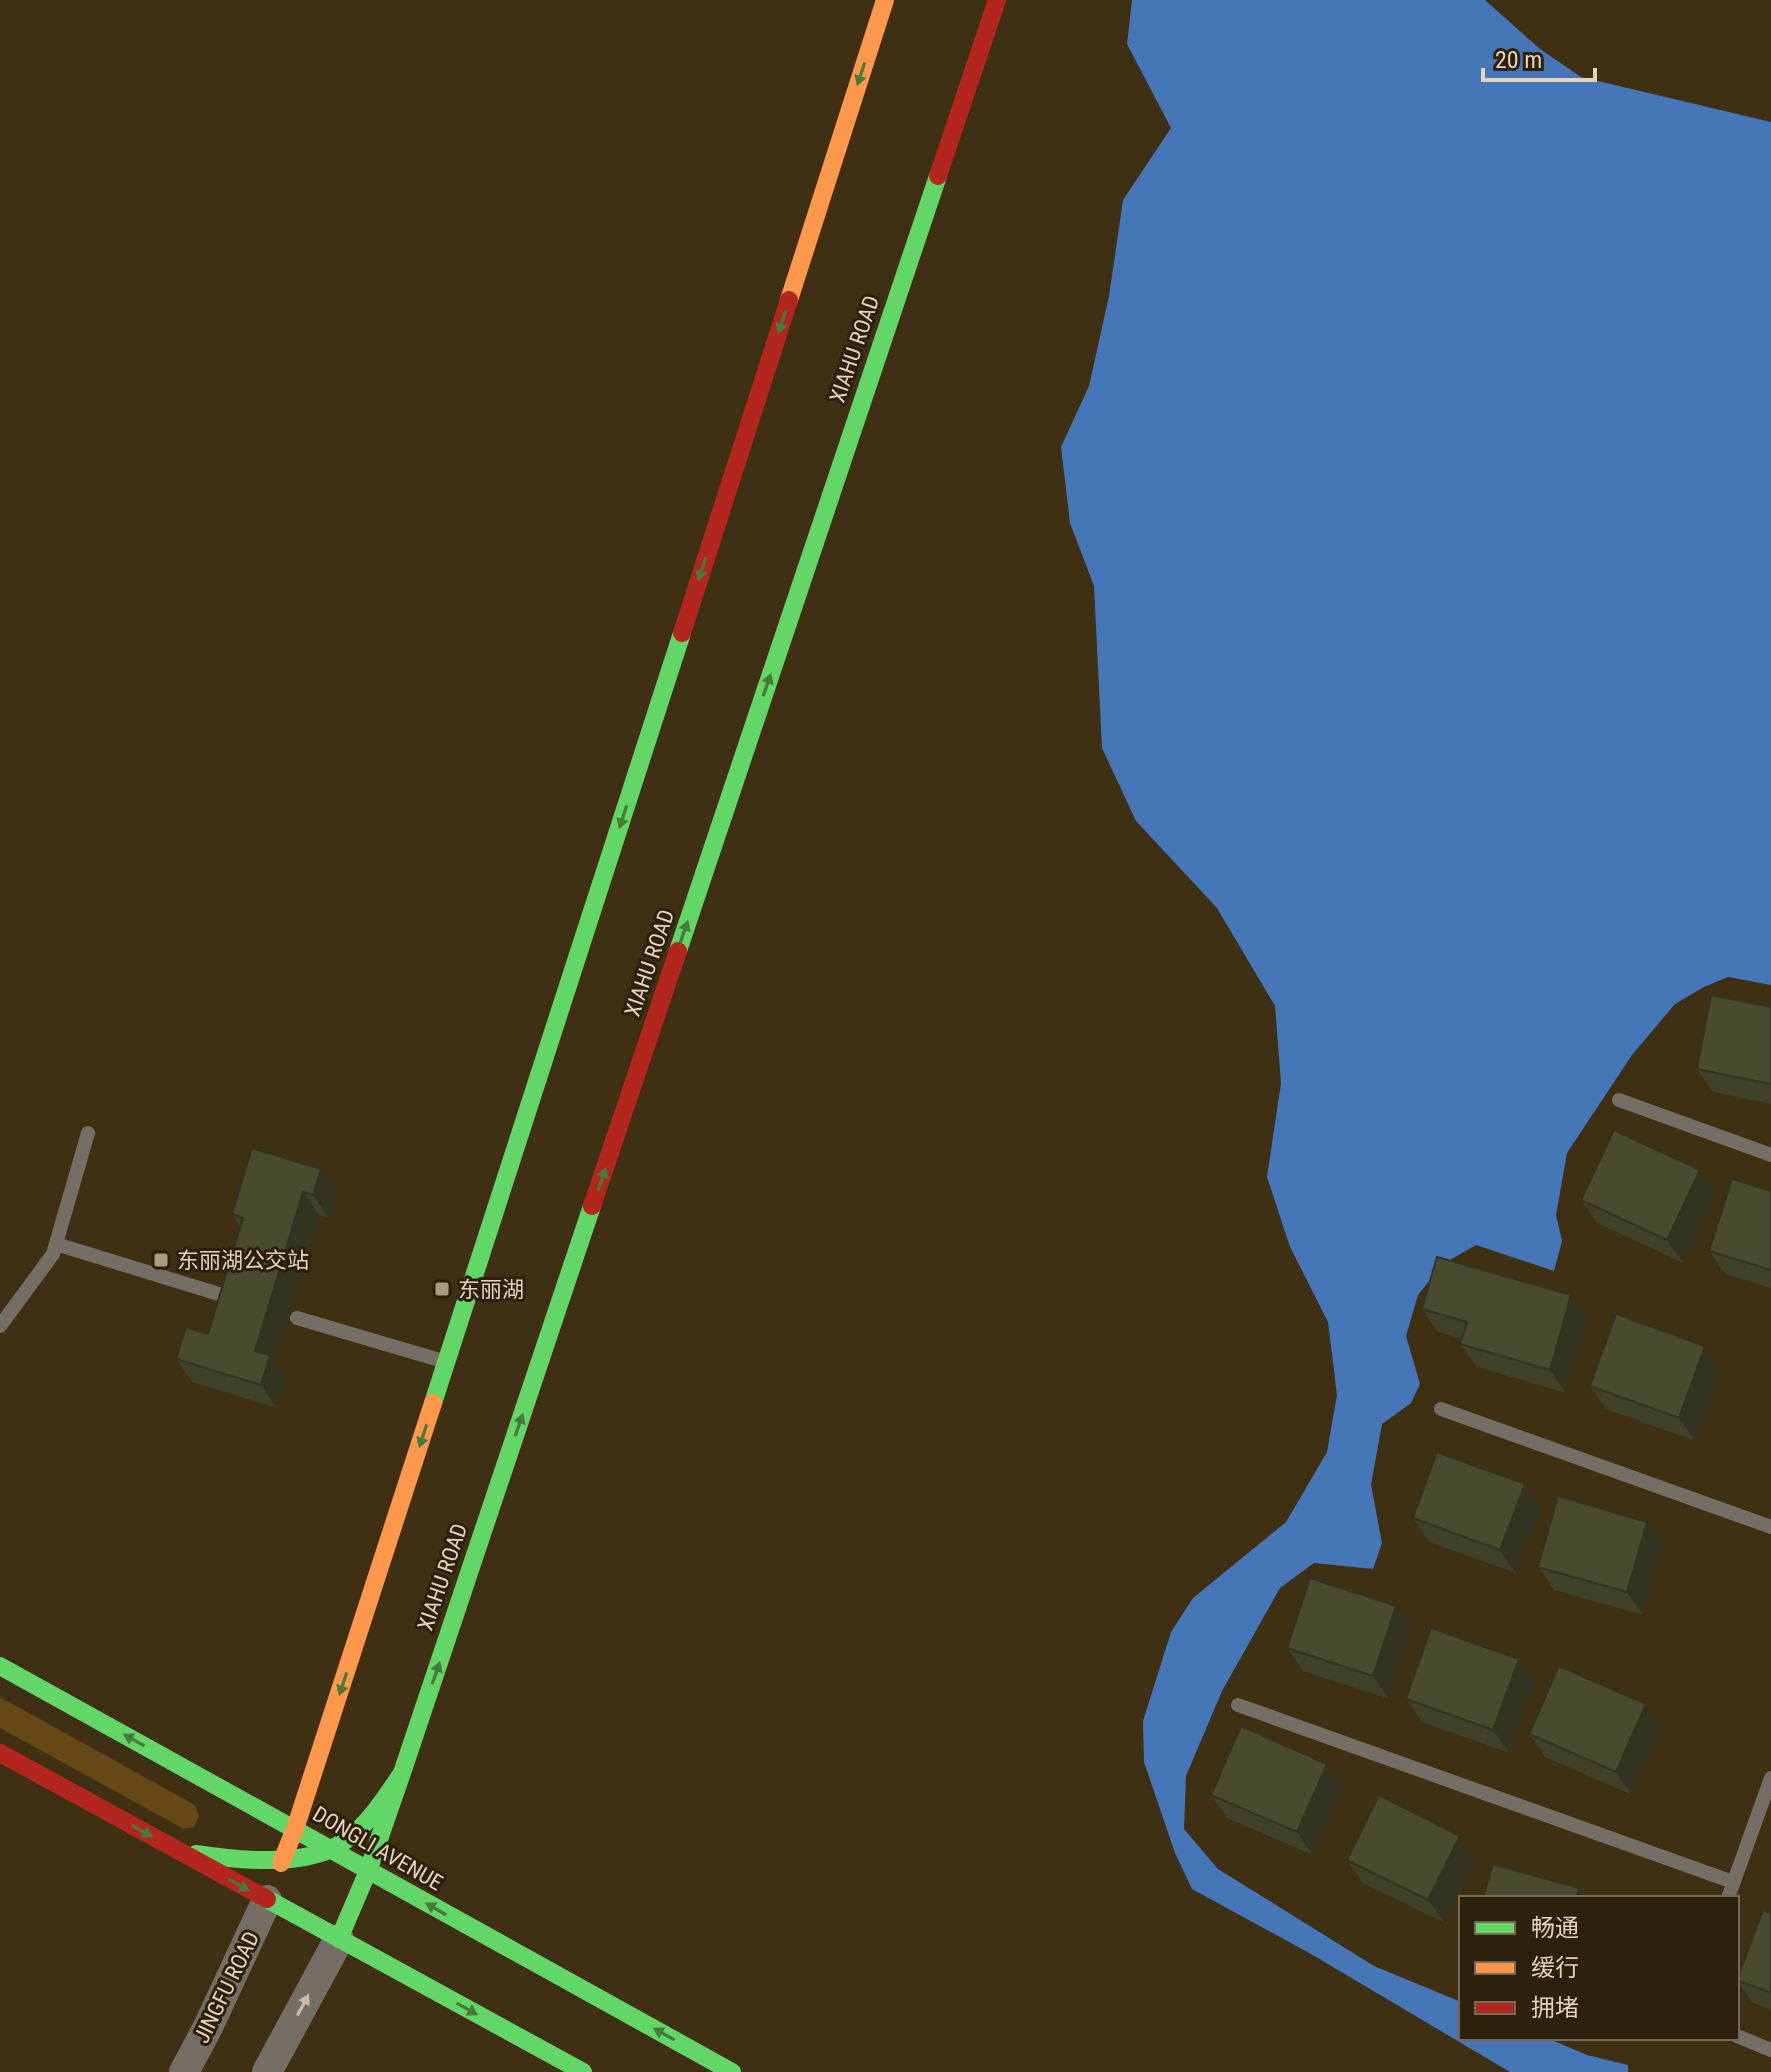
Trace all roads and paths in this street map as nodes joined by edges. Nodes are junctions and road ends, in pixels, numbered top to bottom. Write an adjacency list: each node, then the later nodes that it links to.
1 (885, 0): 10 (main road, one-way to 10)
2 (997, 0): 17 (main road, XIAHU ROAD, one-way to 2)
3 (1619, 1100): 5 (lane)
4 (88, 1133): 6 (lane)
5 (1771, 1155)
6 (56, 1244): 7 (lane); 9 (lane)
7 (235, 1299)
8 (297, 1318): 10 (lane)
9 (0, 1326)
10 (447, 1362): 15 (main road, one-way to 15)
11 (1441, 1409): 12 (lane)
12 (1771, 1527)
13 (0, 1666): 18 (main road, DONGLI AVENUE, one-way to 13)
14 (1238, 1705): 27 (lane)
15 (321, 1751): 20 (main road); 22 (main road)
16 (0, 1753): 23 (main road, one-way to 23)
17 (402, 1773): 24 (main road); 26 (main road, XIAHU ROAD)
18 (203, 1777): 21 (main road); 22 (main road, DONGLI AVENUE)
19 (1771, 1778): 27 (lane)
20 (290, 1783)
21 (263, 1791)
22 (295, 1829): 24 (main road, DONGLI AVENUE); 25 (main road)
23 (170, 1847): 25 (main road); 29 (main road, one-way to 29)
24 (330, 1849): 25 (main road); 26 (main road, DONGLI AVENUE)
25 (284, 1858): 29 (main road)
26 (368, 1871): 30 (main road, XIAHU ROAD); 36 (main road, DONGLI AVENUE, one-way to 26)
27 (1733, 1882): 28 (lane)
28 (1729, 1896)
29 (267, 1900): 30 (main road); 33 (street, JINGFU ROAD)
30 (339, 1939): 34 (street, one-way to 30); 35 (main road, one-way to 35)
31 (1739, 2037): 32 (lane)
32 (1771, 2050)
33 (184, 2072)
34 (267, 2072)
35 (583, 2072)
36 (732, 2072)

